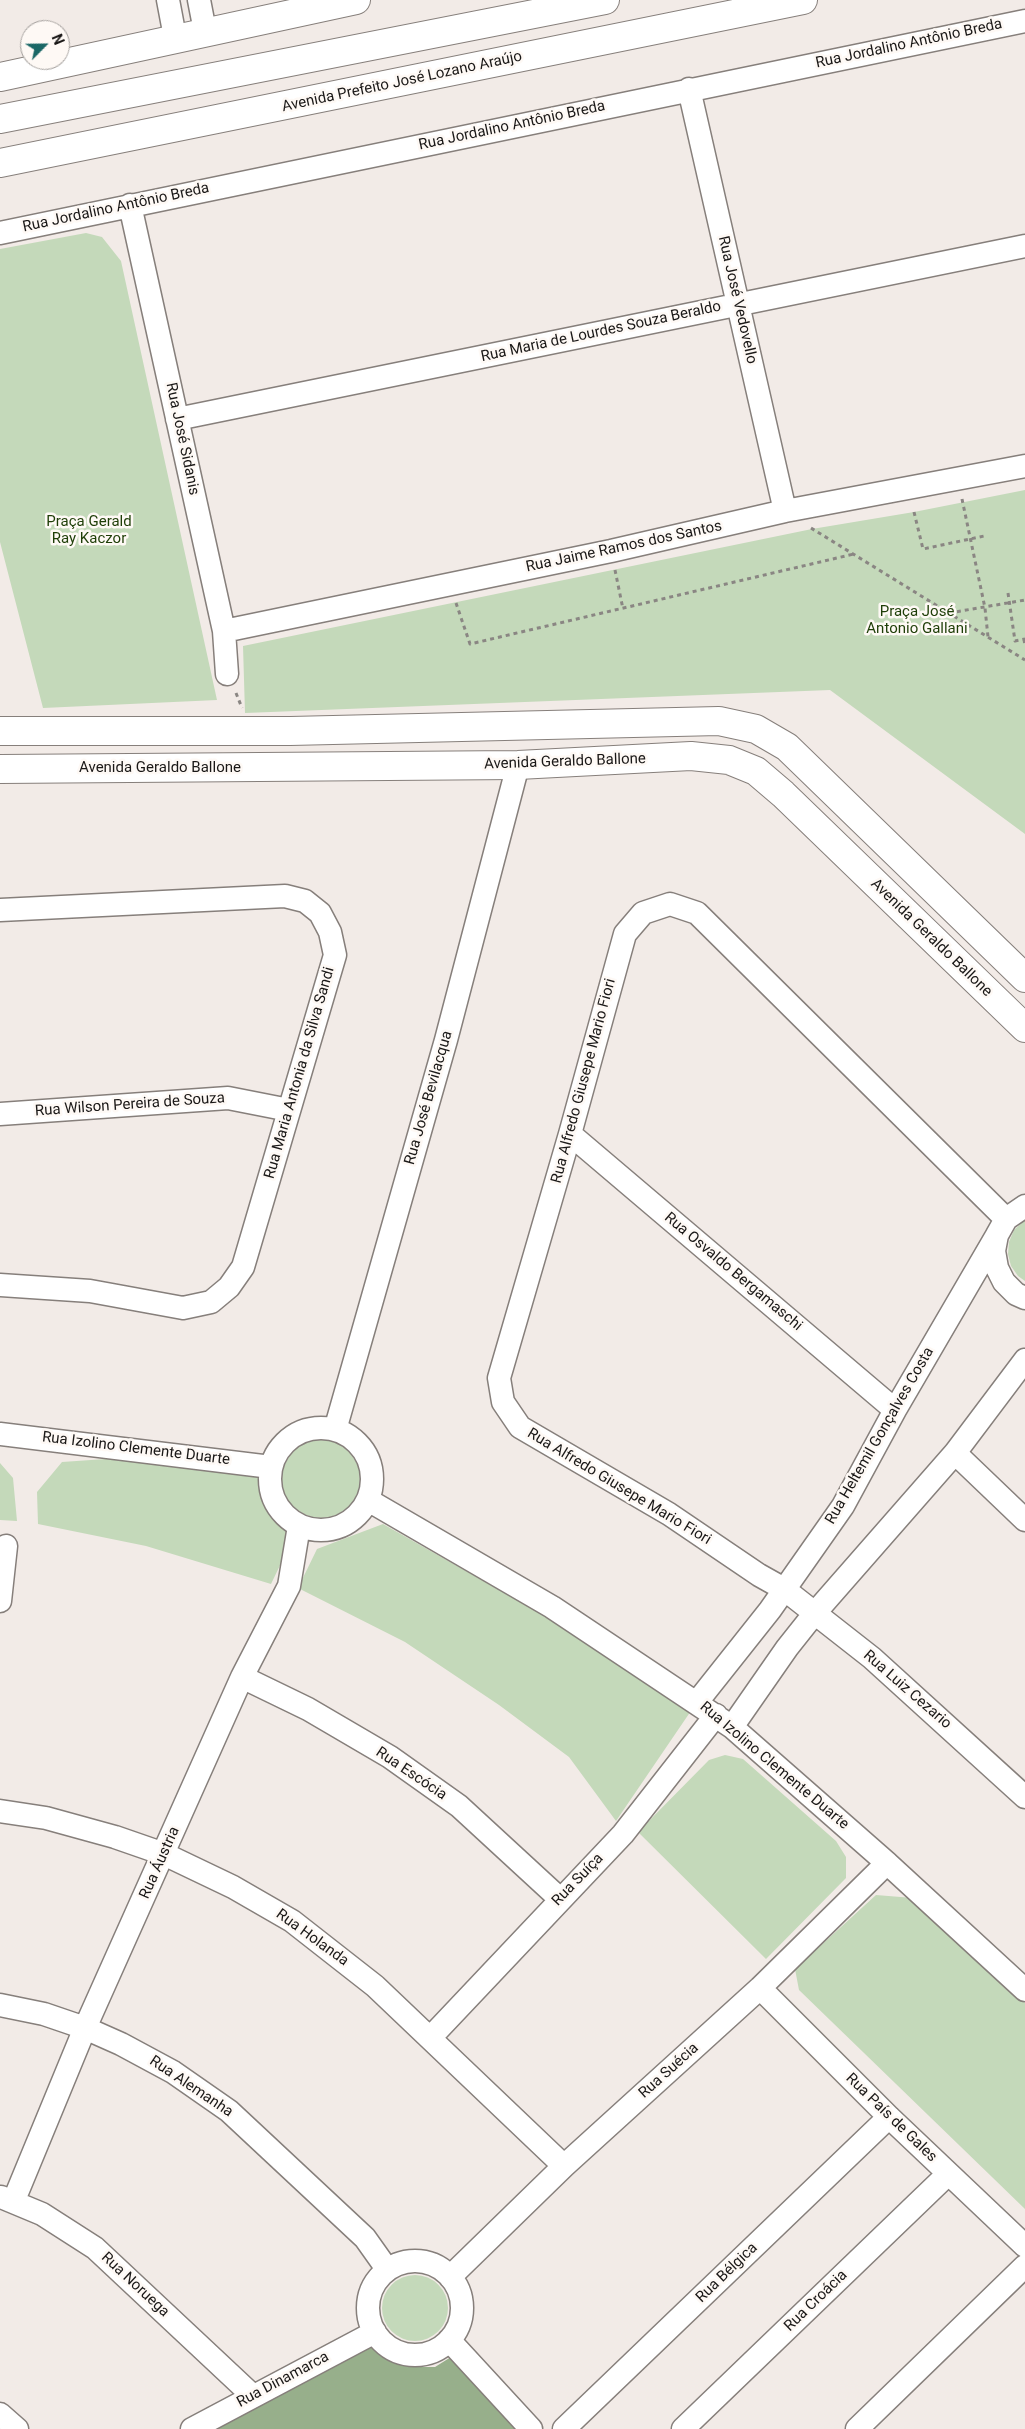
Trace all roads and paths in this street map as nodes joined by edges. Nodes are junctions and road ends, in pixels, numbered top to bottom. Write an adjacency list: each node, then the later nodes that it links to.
1 (168, 0): 8 (street)
2 (199, 0): 7 (street)
3 (356, 0): 7 (street)
4 (605, 0): 11 (street)
5 (803, 0): 12 (street, Avenida Prefeito José Lozano Araújo)
6 (1025, 21): 10 (street, Rua Jordalino Antônio Breda)
7 (206, 31): 8 (street)
8 (175, 37): 9 (street)
9 (0, 77)
10 (689, 90): 13 (street, Rua Jordalino Antônio Breda); 16 (street, Rua José Vedovello)
11 (0, 119)
12 (0, 163)
13 (130, 205): 14 (street, Rua Jordalino Antônio Breda); 17 (street, Rua José Sidanis)
14 (0, 233)
15 (1025, 246): 16 (street, Rua Maria de Lourdes Souza Beraldo)
16 (738, 304): 17 (street, Rua Maria de Lourdes Souza Beraldo); 20 (street, Rua José Vedovello)
17 (178, 419): 33 (street, Rua José Sidanis)
18 (1025, 466): 19 (street, Rua Jaime Ramos dos Santos)
19 (957, 478): 20 (street, Rua Jaime Ramos dos Santos); 23 (path)
20 (785, 511): 24 (street, Rua Jaime Ramos dos Santos); 25 (path)
21 (914, 512): 23 (path)
22 (984, 536): 23 (path)
23 (970, 539): 30 (path)
24 (611, 551): 26 (street, Rua Jaime Ramos dos Santos); 31 (path)
25 (854, 554): 31 (path); 32 (path)
26 (449, 585): 31 (path); 33 (street, Rua Jaime Ramos dos Santos)
27 (1008, 593): 29 (path)
28 (1025, 600): 29 (path)
29 (1009, 603): 30 (path); 35 (path)
30 (985, 608): 32 (path); 34 (path)
31 (623, 609)
32 (948, 613): 34 (path)
33 (224, 631): 38 (street, Rua José Sidanis)
34 (988, 637): 37 (path)
35 (1024, 639): 36 (path)
36 (1025, 646)
37 (1025, 660)
38 (227, 674): 39 (path)
39 (246, 730): 40 (street); 44 (street)
40 (0, 731)
41 (518, 765): 42 (street, Avenida Geraldo Ballone); 45 (street, Avenida Geraldo Ballone); 55 (street, Rua José Bevilacqua)
42 (0, 769)
43 (0, 910): 46 (street, Rua Maria Antonia da Silva Sandi)
44 (1025, 978)
45 (1025, 1028)
46 (289, 1110): 47 (street, Rua Wilson Pereira de Souza); 51 (street, Rua Maria Antonia da Silva Sandi)
47 (0, 1114)
48 (570, 1134): 50 (street, Rua Alfredo Giusepe Mario Fiori); 54 (street, Rua Osvaldo Bergamaschi); 63 (street, Rua Alfredo Giusepe Mario Fiori)
49 (1025, 1206): 50 (street)
50 (1002, 1227): 52 (street); 54 (street, Rua Heltemil Gonçalves Costa)
51 (0, 1285)
52 (1025, 1298)
53 (1025, 1360): 57 (street)
54 (895, 1410): 63 (street, Rua Heltemil Gonçalves Costa)
55 (335, 1430): 58 (street); 59 (street)
56 (0, 1434): 58 (street, Rua Izolino Clemente Duarte)
57 (955, 1453): 60 (street); 65 (street)
58 (271, 1467): 61 (street)
59 (368, 1500): 61 (street); 67 (street, Rua Izolino Clemente Duarte)
60 (1025, 1520)
61 (299, 1526): 66 (street, Rua Áustria)
62 (6, 1546): 64 (street)
63 (784, 1589): 65 (street, Rua Luiz Cezario); 67 (street, Rua Heltemil Gonçalves Costa)
64 (0, 1601)
65 (814, 1614): 68 (street); 69 (street, Rua Luiz Cezario)
66 (242, 1677): 71 (street, Rua Áustria); 73 (street, Rua Escócia)
67 (697, 1702): 68 (street, Rua Izolino Clemente Duarte)
68 (724, 1721): 72 (street, Rua Izolino Clemente Duarte); 73 (street, Rua Suíça)
69 (1025, 1797)
70 (0, 1811): 71 (street, Rua Holanda)
71 (164, 1854): 77 (street, Rua Áustria); 78 (street, Rua Holanda)
72 (887, 1863): 74 (street, Rua Suécia); 75 (street, Rua Izolino Clemente Duarte)
73 (560, 1899): 78 (street, Rua Suíça)
74 (760, 1988): 79 (street, Rua País de Gales); 80 (street, Rua Suécia)
75 (1025, 1990)
76 (0, 2005): 77 (street, Rua Alemanha)
77 (85, 2028): 82 (street, Rua Áustria); 85 (street, Rua Alemanha)
78 (431, 2037): 80 (street, Rua Holanda)
79 (889, 2117): 81 (street, Rua País de Gales); 94 (street, Rua Bélgica)
80 (564, 2166): 86 (street, Rua Suécia)
81 (948, 2174): 83 (street, Rua País de Gales); 95 (street, Rua Croácia)
82 (7, 2198): 89 (street, Rua Noruega)
83 (1025, 2246)
84 (1025, 2266): 96 (street)
85 (387, 2269): 86 (street); 87 (street)
86 (450, 2277): 88 (street)
87 (375, 2332): 88 (street); 89 (street, Rua Dinamarca)
88 (449, 2340): 93 (street)
89 (253, 2396): 92 (street, Rua Dinamarca)
90 (0, 2414): 91 (street)
91 (17, 2429)
92 (192, 2429)
93 (531, 2429)
94 (564, 2429)
95 (683, 2429)
96 (857, 2429)

